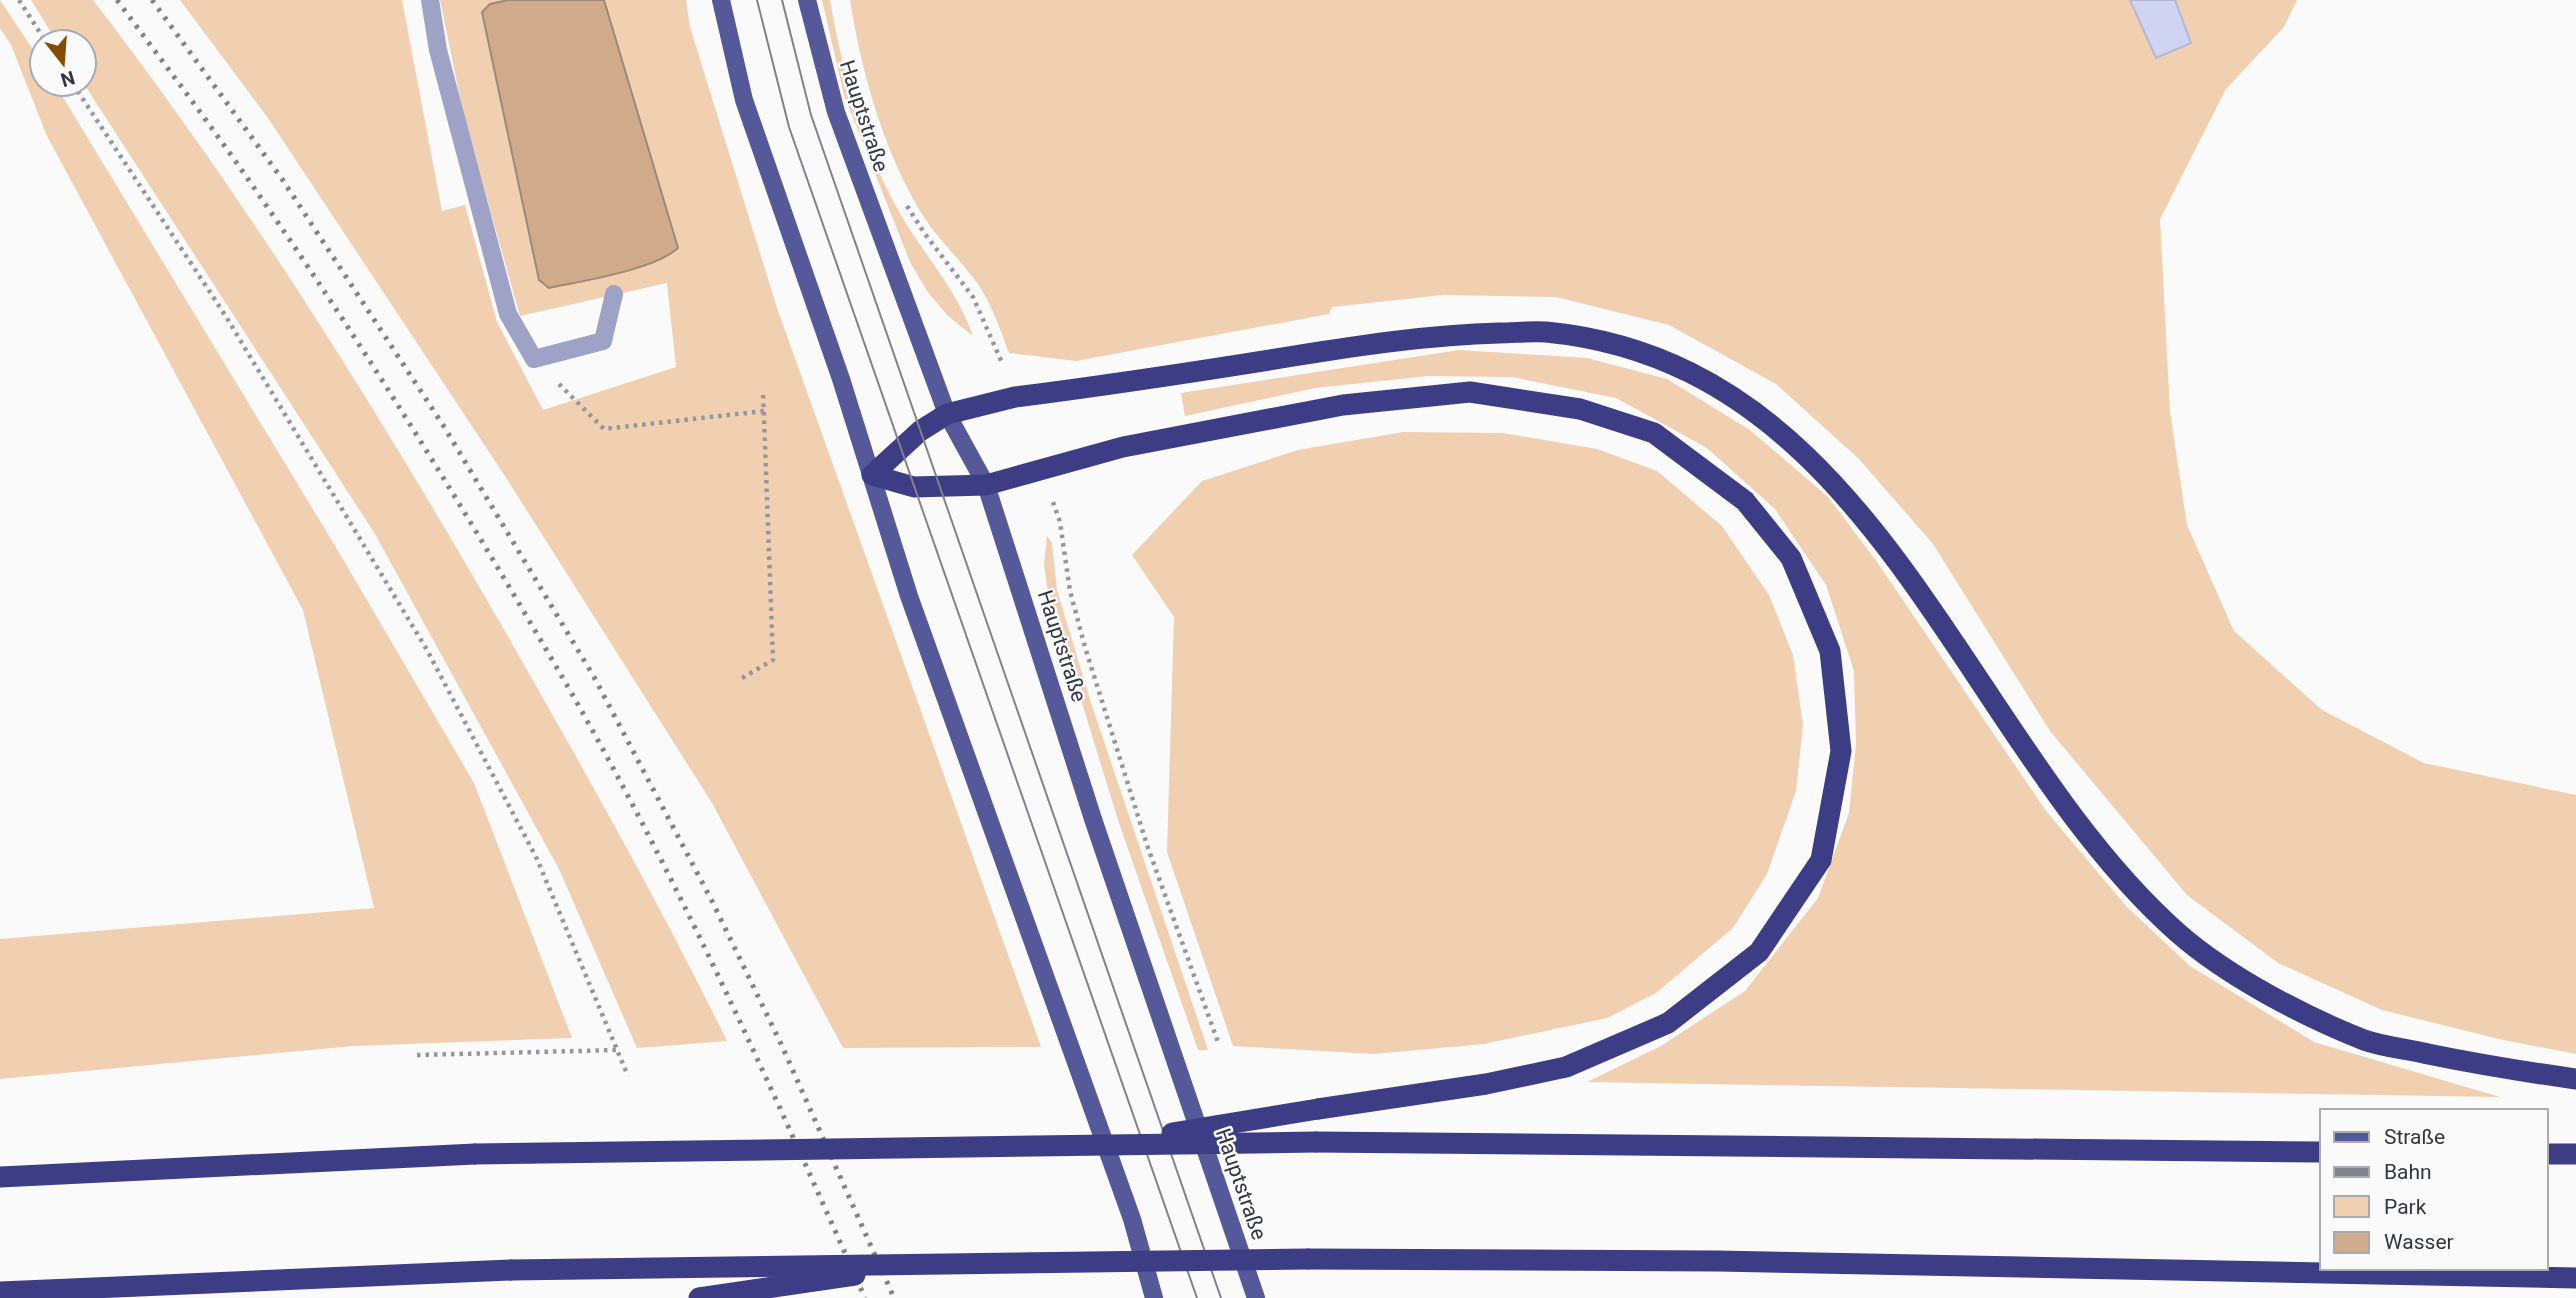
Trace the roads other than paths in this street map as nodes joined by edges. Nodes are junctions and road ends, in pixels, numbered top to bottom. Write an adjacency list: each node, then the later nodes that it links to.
1 (430, 0): 4 (lane)
2 (721, 0): 6 (main road)
3 (808, 8): 5 (main road, Hauptstraße)
4 (614, 294)
5 (947, 414): 6 (highway); 7 (main road, Hauptstraße); 8 (highway)
6 (873, 475): 7 (highway); 18 (main road)
7 (986, 485): 9 (highway, bridge); 19 (main road, Hauptstraße)
8 (2576, 1079)
9 (1104, 1143): 10 (highway, bridge); 13 (highway, bridge)
10 (2320, 1152)
11 (2548, 1154): 12 (highway)
12 (2576, 1154)
13 (0, 1177)
14 (944, 1262): 15 (highway, bridge); 16 (highway, bridge); 17 (highway, bridge)
15 (2576, 1278)
16 (0, 1292)
17 (699, 1298)
18 (1154, 1298)
19 (1256, 1298)

